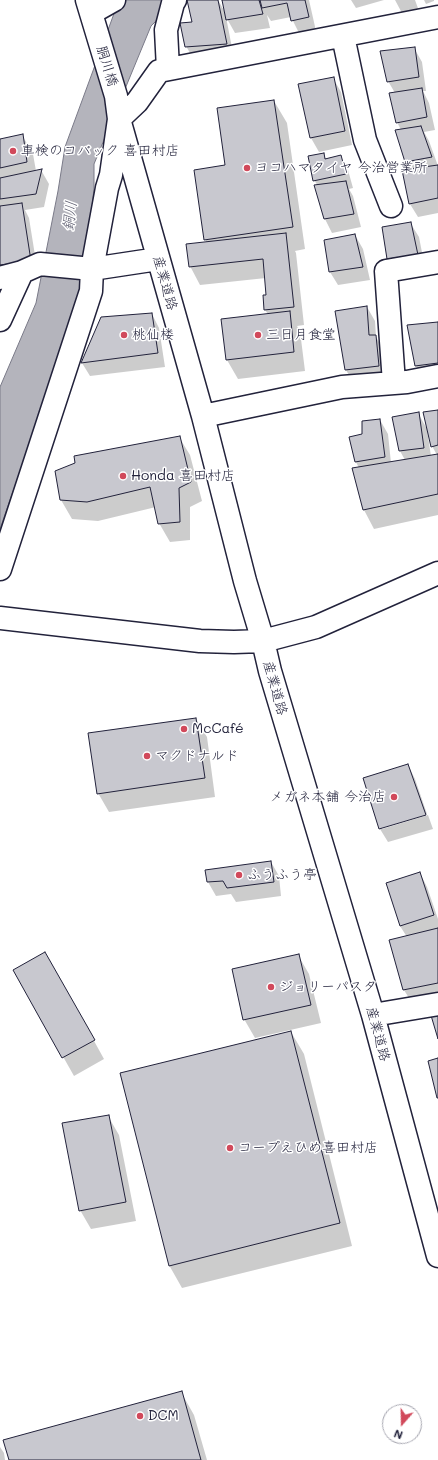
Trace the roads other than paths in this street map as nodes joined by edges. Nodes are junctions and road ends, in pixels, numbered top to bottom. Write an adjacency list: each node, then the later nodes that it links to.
1 (114, 0): 3 (street)
2 (176, 0): 6 (street)
3 (89, 7): 7 (street, 胴川橋)
4 (438, 18): 5 (street)
5 (343, 36): 6 (street); 8 (street)
6 (168, 70): 7 (street)
7 (119, 119): 9 (street, 産業道路); 11 (street)
8 (391, 206)
9 (158, 259): 11 (street); 17 (street, 産業道路)
10 (438, 262): 16 (street)
11 (92, 269): 12 (street); 18 (street)
12 (22, 272): 13 (street); 14 (street)
13 (0, 278)
14 (0, 320)
15 (438, 376): 16 (street)
16 (394, 383): 17 (street)
17 (203, 416): 21 (street, 産業道路)
18 (0, 569)
19 (438, 573): 21 (street)
20 (0, 618): 21 (street)
21 (263, 641): 23 (street, 産業道路)
22 (438, 1004): 23 (street)
23 (373, 1015): 24 (street, 産業道路)
24 (438, 1256)

